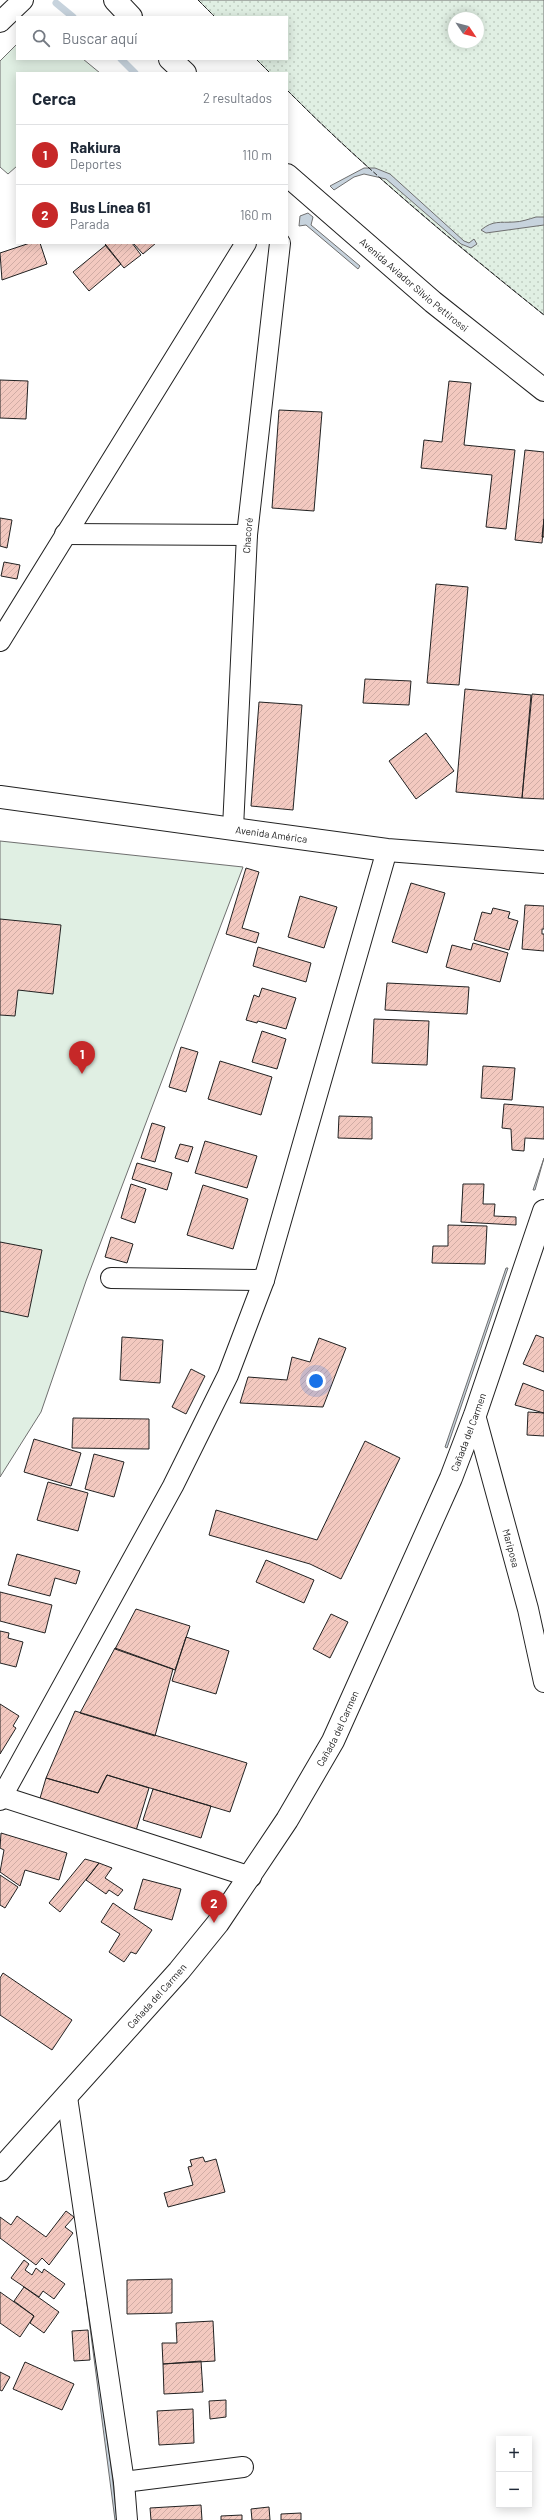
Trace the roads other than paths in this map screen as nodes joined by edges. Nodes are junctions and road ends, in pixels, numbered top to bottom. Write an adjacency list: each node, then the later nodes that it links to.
1 (23, 0): 4 (street)
2 (114, 0): 3 (street)
3 (130, 16)
4 (0, 22)
5 (171, 60): 6 (street)
6 (183, 72)
7 (288, 177): 10 (street, Avenida Aviador Silvio Pettirossi)
8 (245, 244): 11 (street)
9 (280, 244): 12 (street, Chacoré)
10 (544, 390)
11 (65, 534): 12 (street); 13 (street)
12 (247, 535): 15 (street, Chacoré)
13 (0, 641)
14 (0, 797): 15 (street, Avenida América)
15 (233, 828): 16 (street, Avenida América)
16 (387, 850): 17 (street, Avenida América); 20 (street)
17 (544, 862)
18 (544, 1211): 21 (street, Cañada del Carmen)
19 (111, 1278): 20 (street)
20 (264, 1280): 24 (street)
21 (475, 1415): 22 (street, Mariposa); 25 (street, Cañada del Carmen)
22 (536, 1605): 23 (street, Mariposa)
23 (544, 1682)
24 (1, 1797): 25 (street)
25 (251, 1877): 26 (street, Cañada del Carmen)
26 (67, 2097): 27 (street, Cañada del Carmen); 29 (street)
27 (0, 2170)
28 (243, 2467): 29 (street)
29 (124, 2482): 30 (street)
30 (127, 2520)

